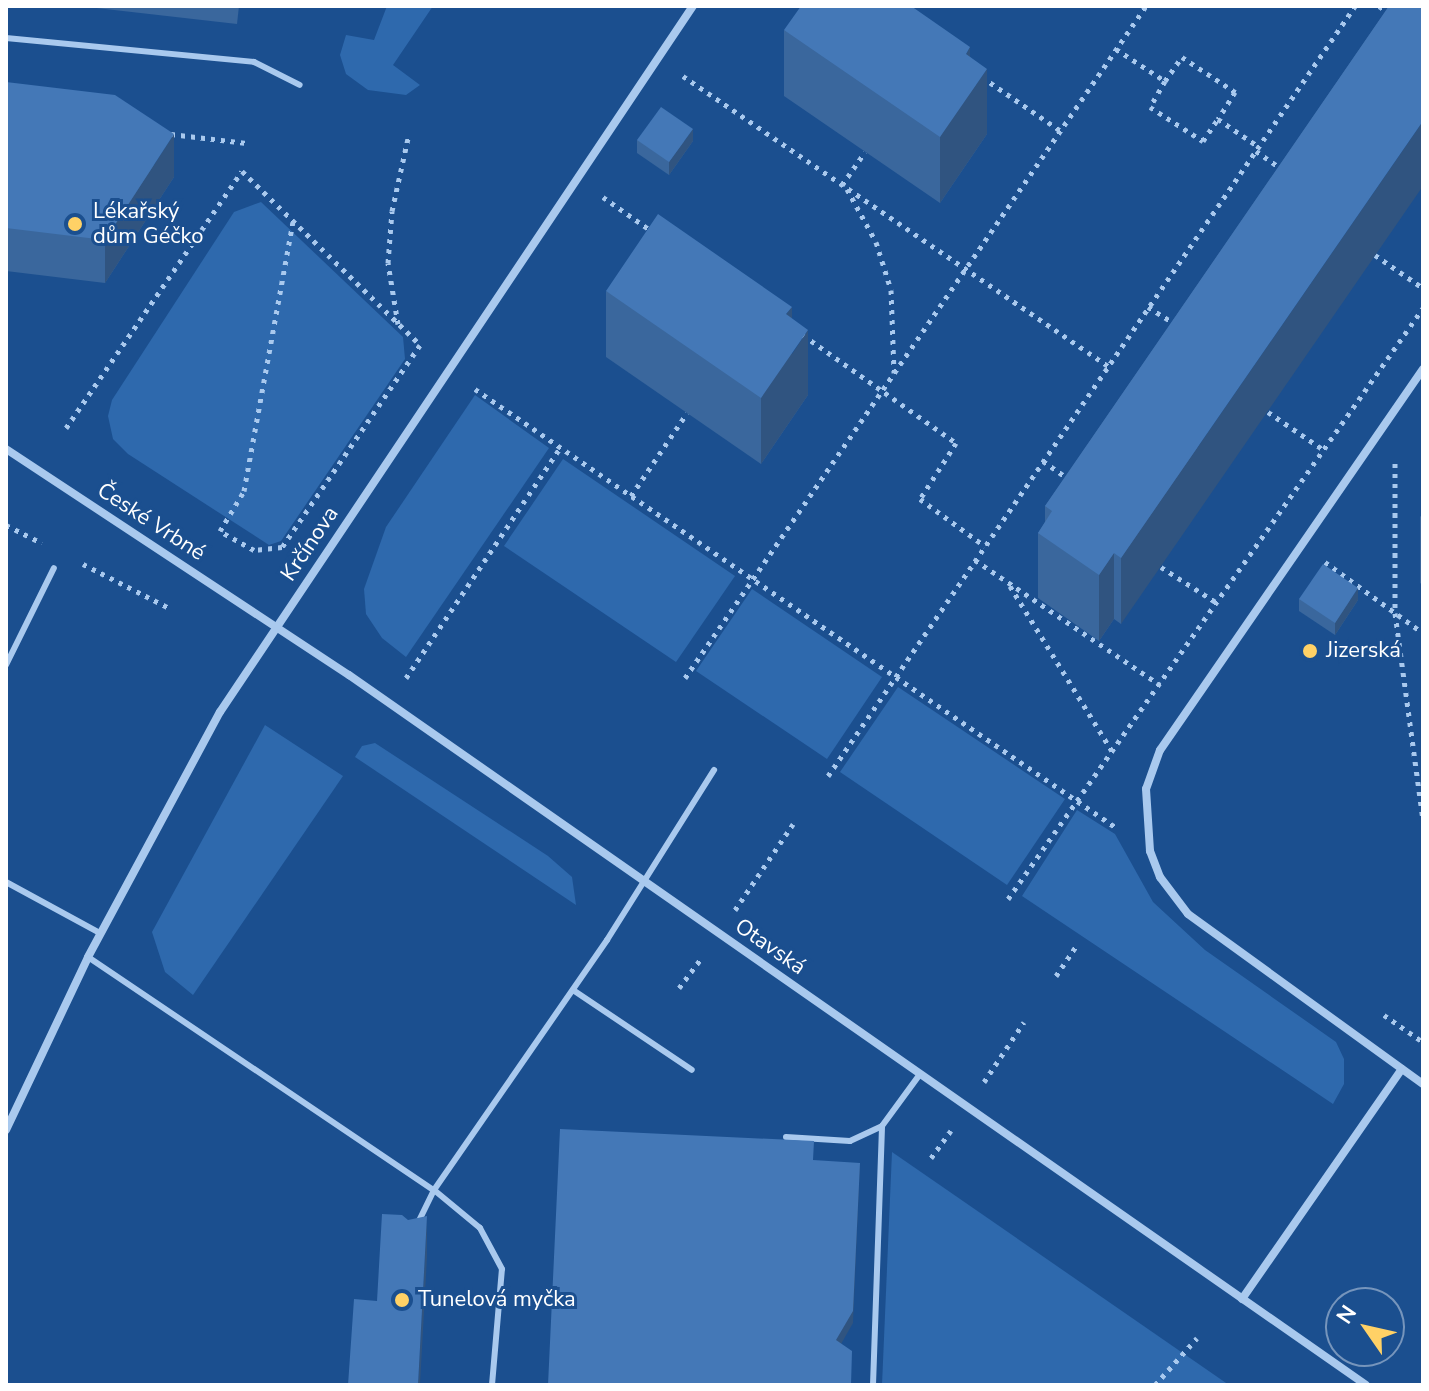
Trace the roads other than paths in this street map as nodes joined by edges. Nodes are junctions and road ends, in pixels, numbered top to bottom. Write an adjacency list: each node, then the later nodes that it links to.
1 (693, 6): 7 (street, Krčínova)
2 (6, 38): 3 (lane)
3 (300, 85)
4 (1423, 369): 15 (street)
5 (6, 449): 7 (street, České Vrbné)
6 (54, 568): 8 (lane)
7 (276, 626): 10 (street, Otavská); 12 (street, Krčínova)
8 (6, 665)
9 (714, 770): 10 (lane)
10 (642, 880): 14 (lane); 17 (street, Otavská)
11 (6, 882): 12 (lane)
12 (100, 933): 13 (street, Krčínova)
13 (88, 957): 20 (street, Krčínova); 22 (lane)
14 (573, 990): 16 (lane); 22 (lane)
15 (1402, 1069): 18 (street); 24 (street)
16 (692, 1070)
17 (920, 1074): 19 (lane); 24 (street, Otavská)
18 (1423, 1084)
19 (882, 1126): 21 (lane); 26 (lane)
20 (6, 1130)
21 (786, 1137)
22 (434, 1190): 23 (lane); 25 (lane)
23 (414, 1236)
24 (1242, 1299): 27 (street, Otavská)
25 (492, 1385)
26 (873, 1385)
27 (1366, 1385)

